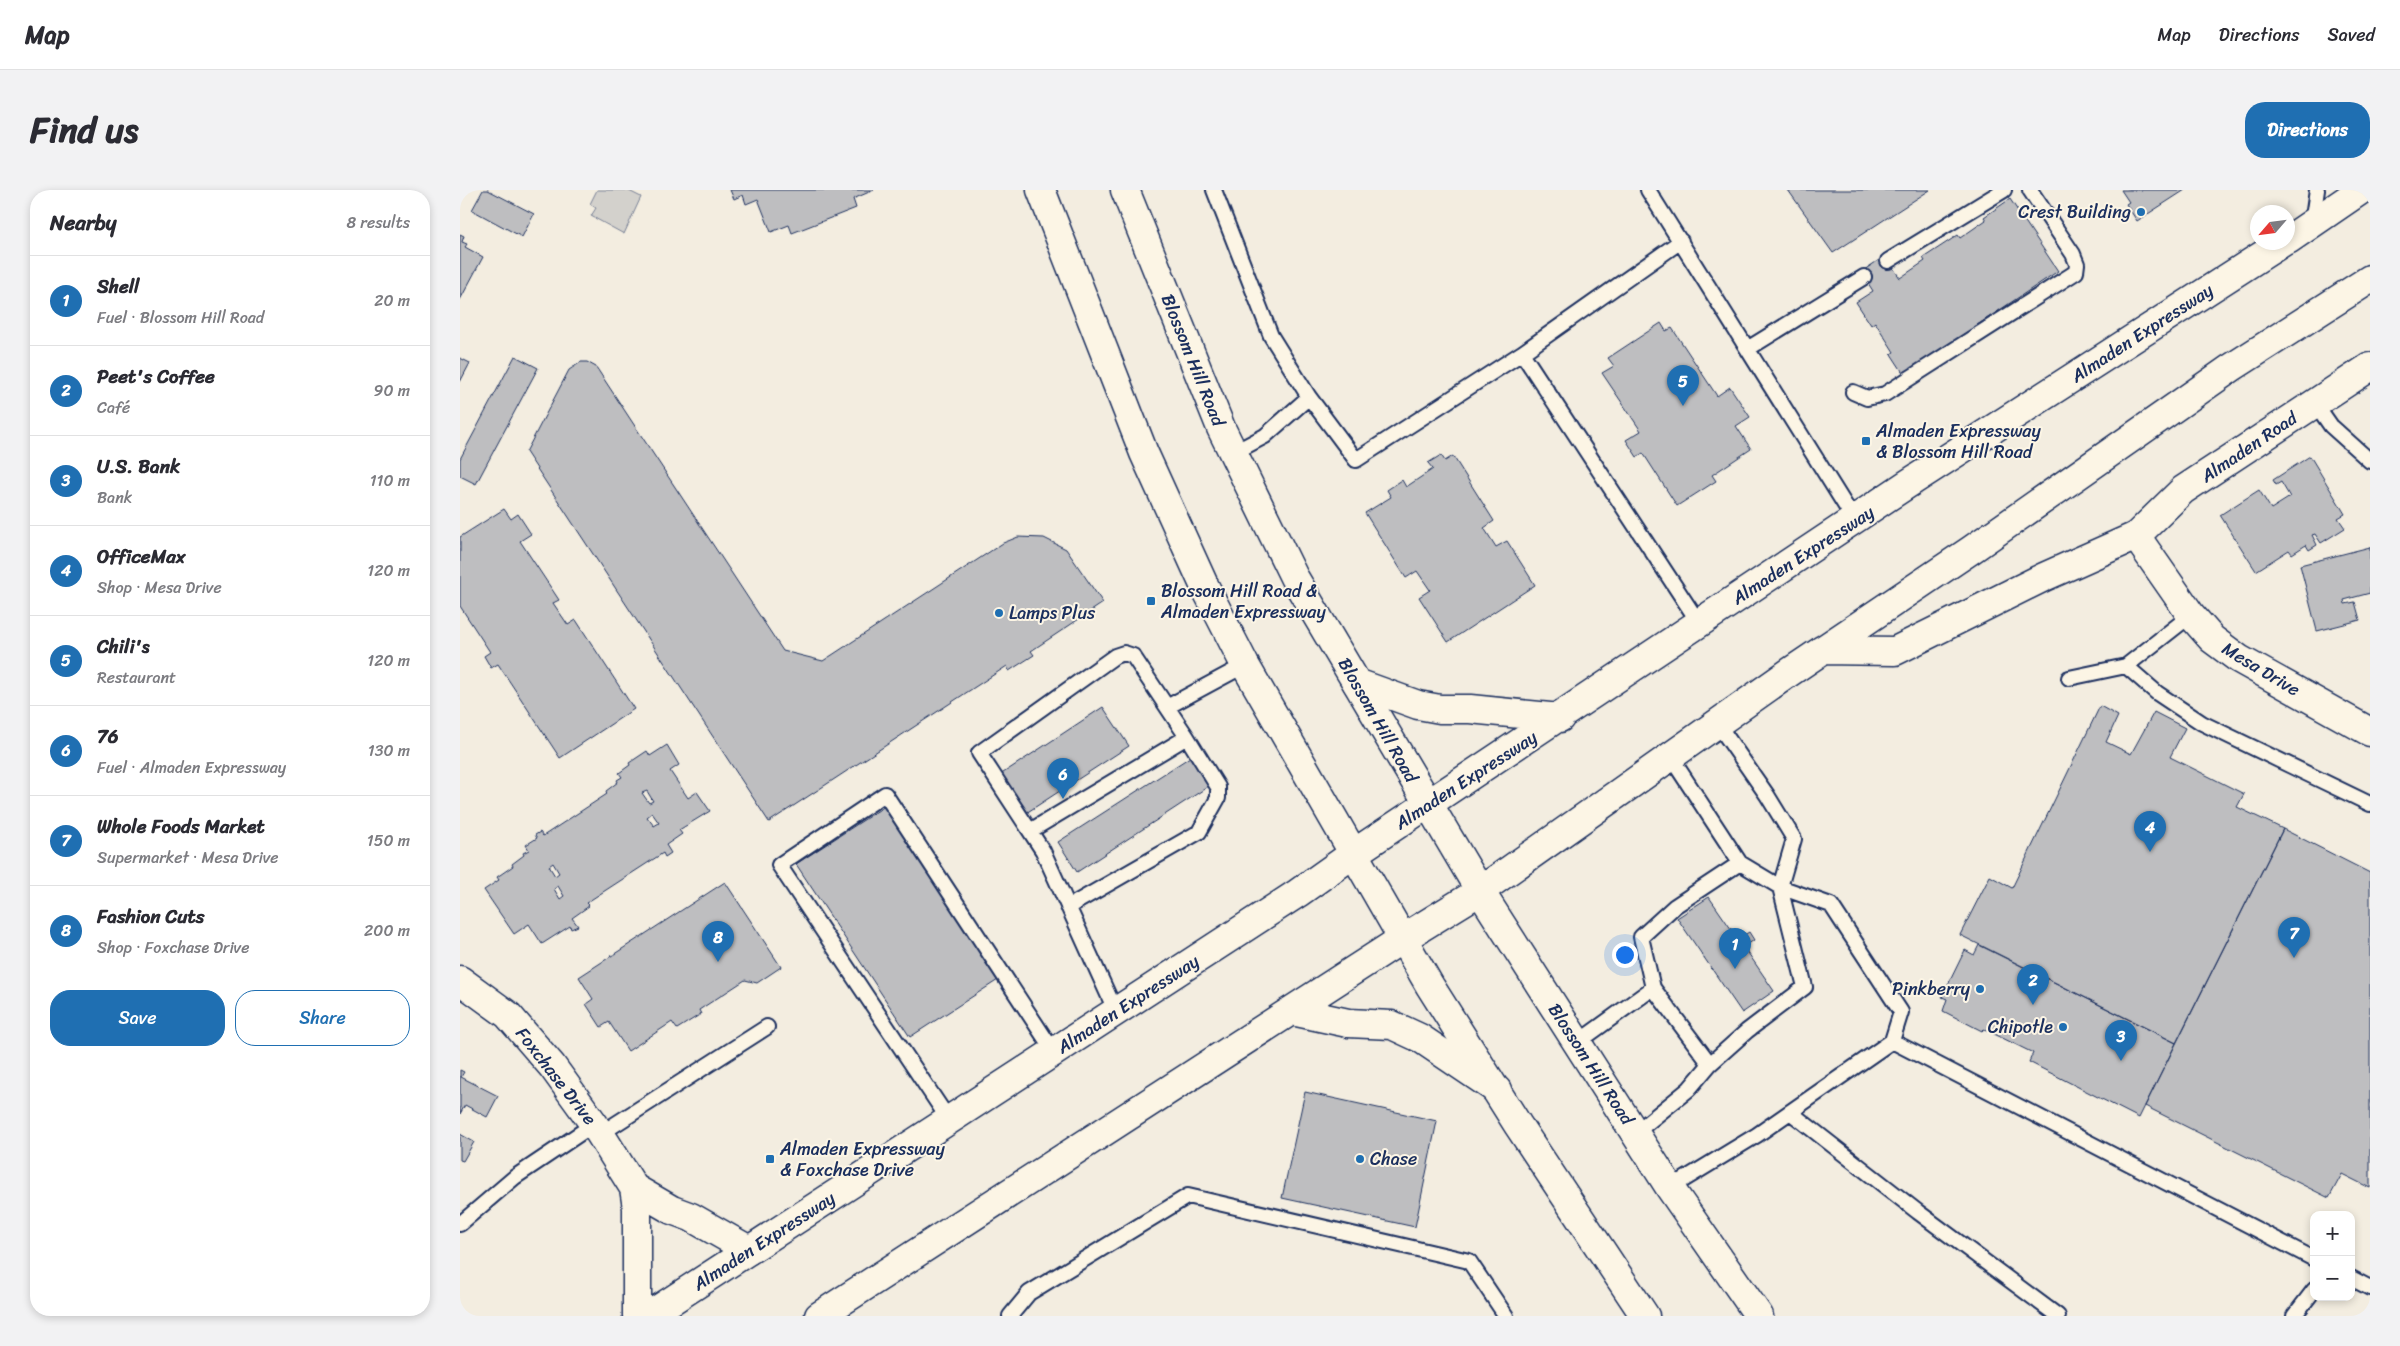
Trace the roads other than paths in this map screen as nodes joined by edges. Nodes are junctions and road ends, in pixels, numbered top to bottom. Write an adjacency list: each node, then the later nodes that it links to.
1 (1041, 190): 29 (main road)
2 (1125, 190): 22 (main road, Blossom Hill Road)
3 (1214, 190): 20 (lane)
4 (1648, 190): 11 (lane)
5 (2004, 190): 13 (lane)
6 (2030, 190): 19 (lane)
7 (2317, 190): 9 (lane)
8 (2362, 190): 9 (main road)
9 (2312, 224): 10 (main road)
10 (2295, 235)
11 (1681, 242): 16 (lane); 17 (lane)
12 (2271, 250): 24 (main road, Almaden Expressway)
13 (1888, 261)
14 (1864, 277): 16 (lane)
15 (2370, 279): 28 (main road)
16 (1749, 348): 24 (lane)
17 (1522, 353): 20 (lane); 27 (lane)
18 (2370, 367): 21 (main road, Almaden Road)
19 (1853, 392)
20 (1309, 397): 22 (lane)
21 (2315, 403): 23 (lane); 25 (main road, Almaden Road)
22 (1233, 454): 32 (main road, Blossom Hill Road)
23 (2370, 460)
24 (1855, 521): 27 (main road, Almaden Expressway)
25 (2136, 536): 26 (main road, Mesa Drive); 28 (main road, Almaden Road)
26 (2191, 615): 30 (lane); 36 (main road, Mesa Drive)
27 (1699, 623): 34 (main road, Almaden Expressway)
28 (1822, 650): 35 (main road)
29 (1245, 665): 33 (lane); 42 (main road)
30 (2126, 666): 31 (lane); 39 (lane)
31 (2069, 678)
32 (1357, 683): 34 (main road); 40 (main road, Blossom Hill Road)
33 (1167, 707): 37 (lane); 41 (lane)
34 (1560, 718): 40 (main road, Almaden Expressway)
35 (1717, 723): 38 (main road); 44 (lane)
36 (2370, 732)
37 (1187, 737): 41 (lane); 46 (lane)
38 (1670, 756): 43 (lane); 45 (main road)
39 (2370, 804)
40 (1428, 806): 42 (main road, Almaden Expressway); 45 (main road, Blossom Hill Road)
41 (1030, 831): 46 (lane)
42 (1353, 854): 47 (main road); 51 (main road, Almaden Expressway)
43 (1740, 863): 44 (lane); 49 (lane)
44 (1780, 887): 53 (lane); 56 (lane)
45 (1480, 891): 47 (main road); 54 (main road, Blossom Hill Road)
46 (1068, 907): 51 (lane)
47 (1402, 939): 50 (main road); 57 (main road)
48 (460, 980): 60 (main road, Foxchase Drive)
49 (1653, 988): 54 (lane); 56 (lane)
50 (1292, 1010): 57 (main road); 73 (main road)
51 (1116, 1012): 55 (main road, Almaden Expressway)
52 (767, 1027): 60 (lane)
53 (1892, 1042): 58 (lane); 66 (lane)
54 (1577, 1043): 61 (main road, Blossom Hill Road)
55 (1054, 1052): 59 (main road, Almaden Expressway); 59 (lane)
56 (1710, 1064): 61 (lane)
57 (1497, 1090): 70 (main road)
58 (1790, 1112): 63 (lane); 77 (lane)
59 (949, 1120): 65 (main road, Almaden Expressway)
60 (597, 1129): 62 (main road, Foxchase Drive); 64 (lane)
61 (1635, 1133): 63 (main road, Blossom Hill Road)
62 (634, 1188): 65 (main road, Foxchase Drive); 71 (main road, Foxchase Drive)
63 (1670, 1188): 76 (main road, Blossom Hill Road)
64 (460, 1224)
65 (748, 1250): 72 (main road, Almaden Expressway)
66 (2310, 1257)
67 (2355, 1280): 68 (lane)
68 (2370, 1288)
69 (2310, 1295): 78 (lane)
70 (1643, 1315)
71 (637, 1316)
72 (648, 1316)
73 (819, 1316)
74 (1010, 1316): 75 (lane)
75 (1506, 1316)
76 (1759, 1316)
77 (2058, 1316)
78 (2294, 1316)

